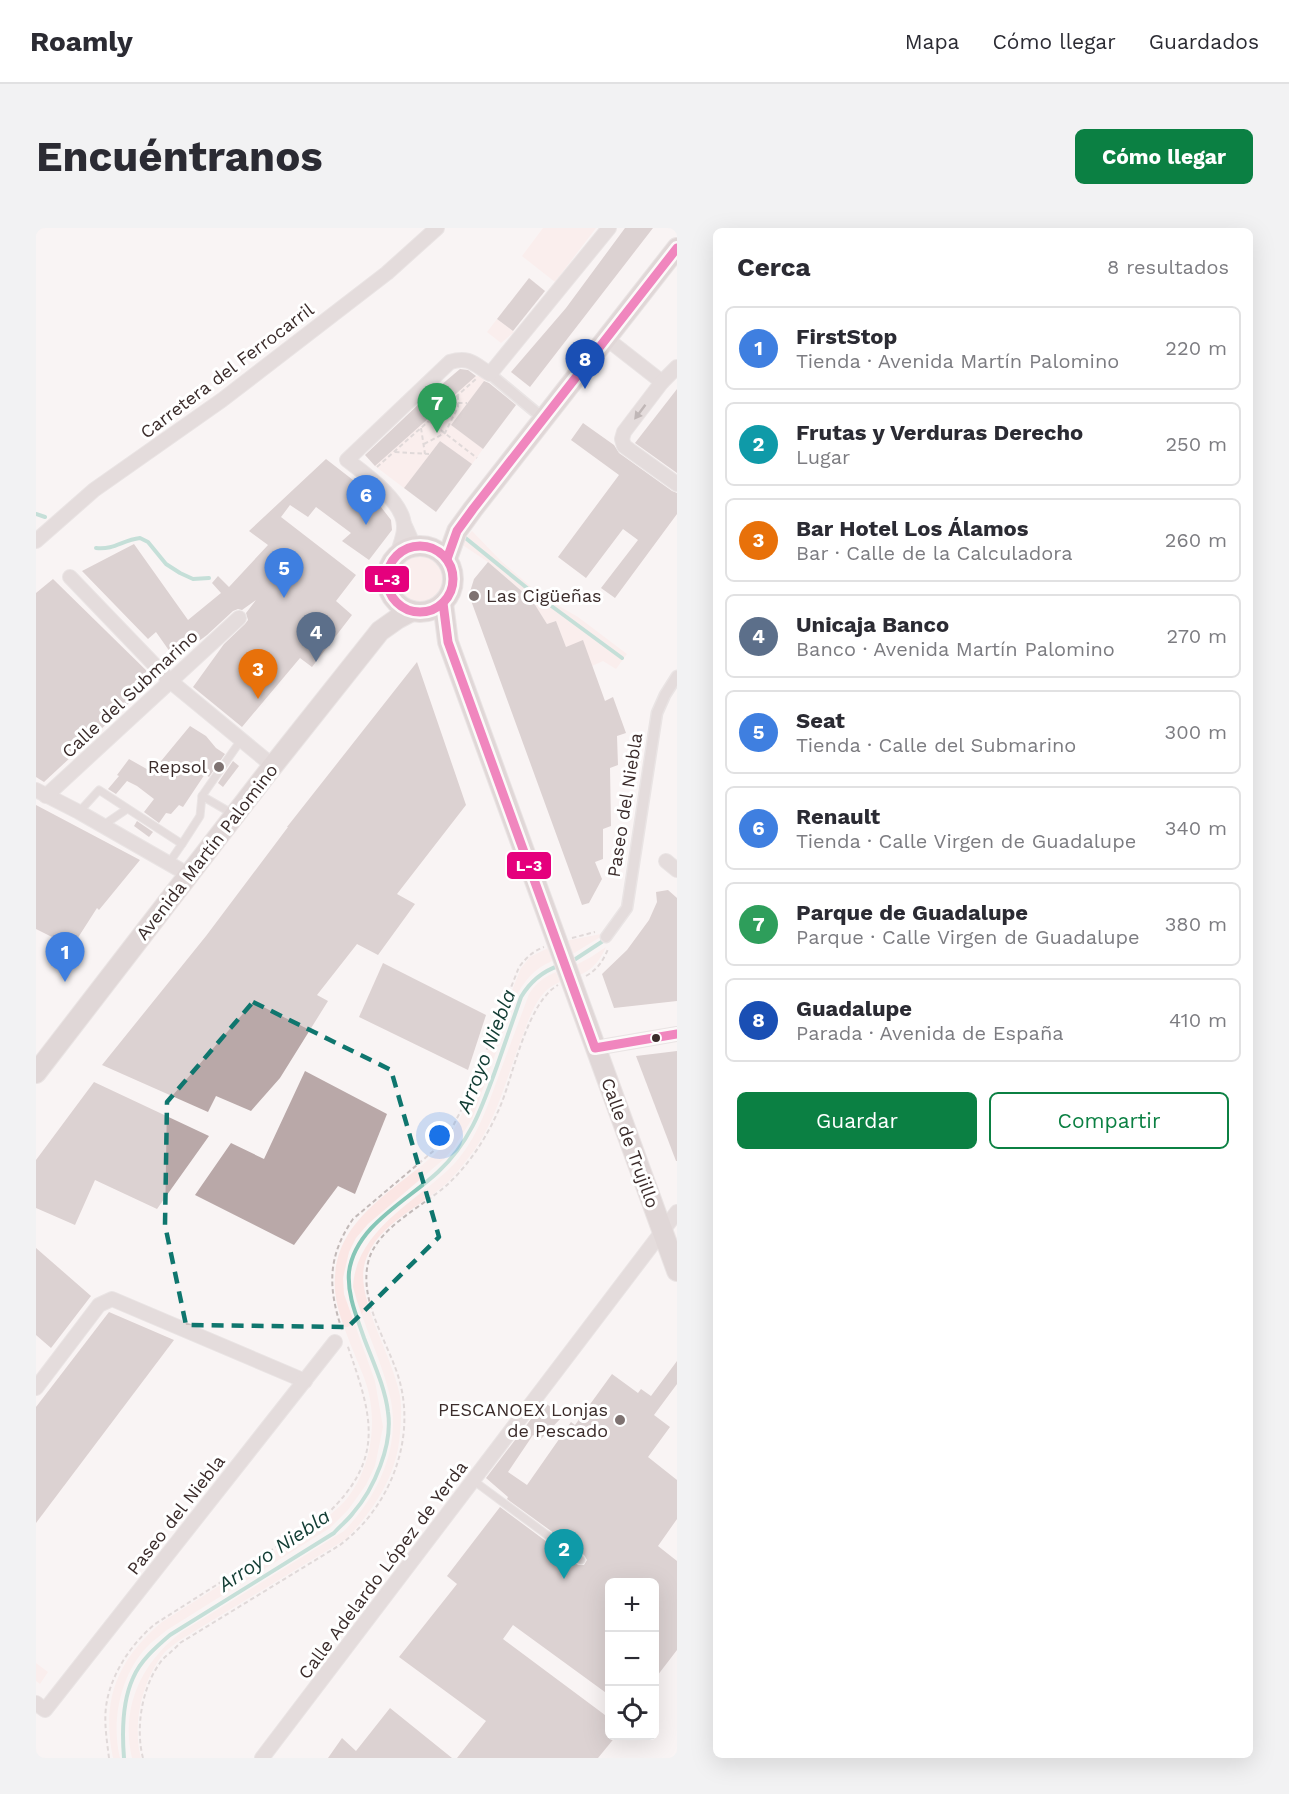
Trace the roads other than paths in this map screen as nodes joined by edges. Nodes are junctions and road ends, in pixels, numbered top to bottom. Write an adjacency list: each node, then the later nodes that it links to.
1 (437, 228): 12 (street, Carretera del Ferrocarril)
2 (609, 228): 6 (street)
3 (677, 248): 4 (main road)
4 (607, 339): 7 (street); 8 (main road)
5 (677, 367): 7 (street)
6 (484, 375): 8 (street); 10 (street)
7 (663, 381): 9 (street, one-way to 9)
8 (544, 419): 11 (main road)
9 (677, 484)
10 (405, 526): 13 (street); 14 (street)
11 (457, 531): 13 (main road); 15 (main road)
12 (36, 541)
13 (422, 547): 14 (main road); 15 (main road)
14 (397, 556): 17 (main road)
15 (447, 559): 18 (main road)
16 (70, 577): 22 (street)
17 (391, 593): 18 (main road); 20 (main road, Avenida Martín Palomino)
18 (427, 608): 20 (main road, Avenida Martín Palomino); 36 (main road, Calle de Trujillo)
19 (239, 618): 22 (street, Calle del Submarino)
20 (380, 631): 24 (main road, Avenida Martín Palomino)
21 (677, 676): 34 (street, Paseo del Niebla)
22 (170, 681): 23 (street); 25 (street, Calle del Submarino)
23 (241, 740): 24 (street); 26 (lane)
24 (273, 766): 29 (main road, Avenida Martín Palomino)
25 (41, 793): 28 (street)
26 (202, 796): 29 (lane); 31 (lane)
27 (127, 809): 28 (lane); 30 (lane); 31 (lane)
28 (79, 812): 30 (street)
29 (235, 815): 33 (main road, Avenida Martín Palomino)
30 (102, 826): 32 (street)
31 (182, 844): 32 (lane)
32 (168, 863): 33 (street)
33 (189, 875): 37 (main road, Avenida Martín Palomino)
34 (606, 937)
35 (677, 1034): 36 (street)
36 (595, 1048): 38 (main road, Calle de Trujillo)
37 (36, 1073)
38 (673, 1221): 39 (main road, Calle de Trujillo); 43 (street, Calle Adelardo López de Yerda)
39 (677, 1271)
40 (341, 1338): 41 (street, Paseo del Niebla)
41 (305, 1381): 42 (street); 45 (street, Paseo del Niebla)
42 (36, 1388)
43 (474, 1481): 44 (lane); 46 (street, Calle Adelardo López de Yerda)
44 (581, 1560)
45 (40, 1706)
46 (262, 1758)

